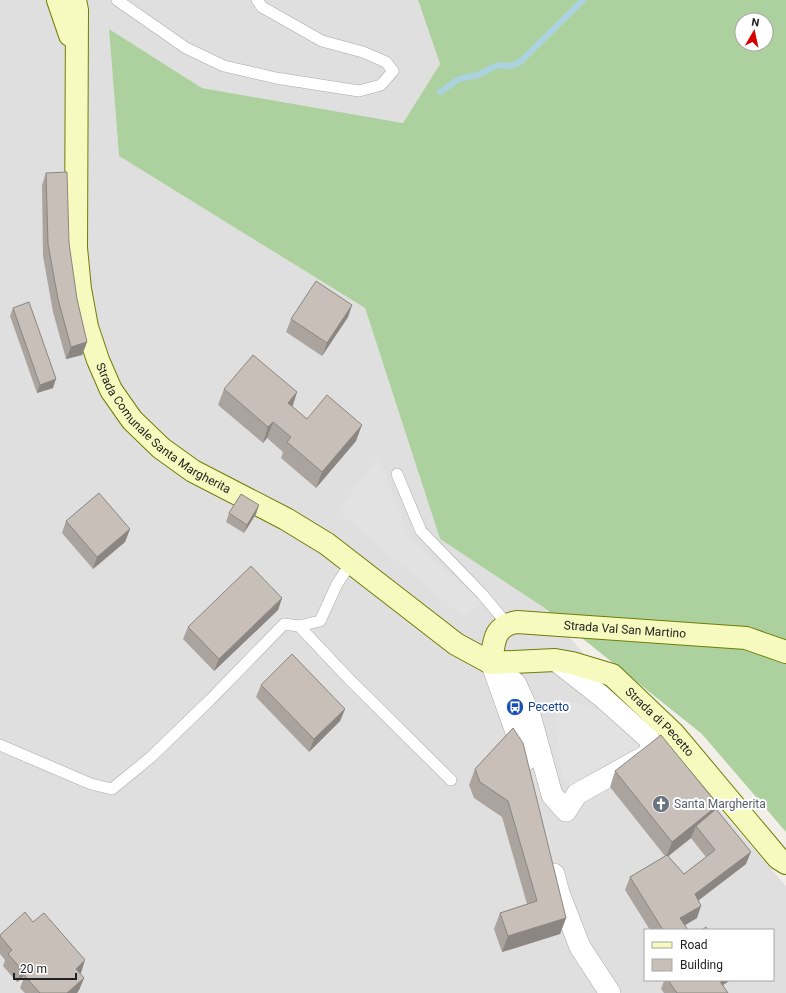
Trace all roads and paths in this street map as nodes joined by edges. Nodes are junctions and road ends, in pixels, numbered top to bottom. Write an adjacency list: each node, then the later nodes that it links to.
1 (58, 0): 5 (street, Strada Comunale Santa Margherita)
2 (75, 0): 5 (street, Strada Comunale Santa Margherita)
3 (117, 0): 4 (lane)
4 (257, 0)
5 (76, 52): 7 (street, Strada Comunale Santa Margherita)
6 (398, 474): 8 (lane)
7 (351, 563): 9 (lane); 12 (street, Strada Comunale Santa Margherita)
8 (507, 624): 10 (street, Strada Val San Martino); 12 (street)
9 (299, 626): 13 (lane); 14 (lane)
10 (786, 652)
11 (555, 660): 12 (street, Strada di Pecetto); 12 (street); 17 (street, Strada di Pecetto)
12 (491, 663): 15 (street)
13 (0, 745)
14 (451, 780)
15 (539, 808)
16 (550, 854): 18 (street)
17 (786, 862)
18 (610, 993)

